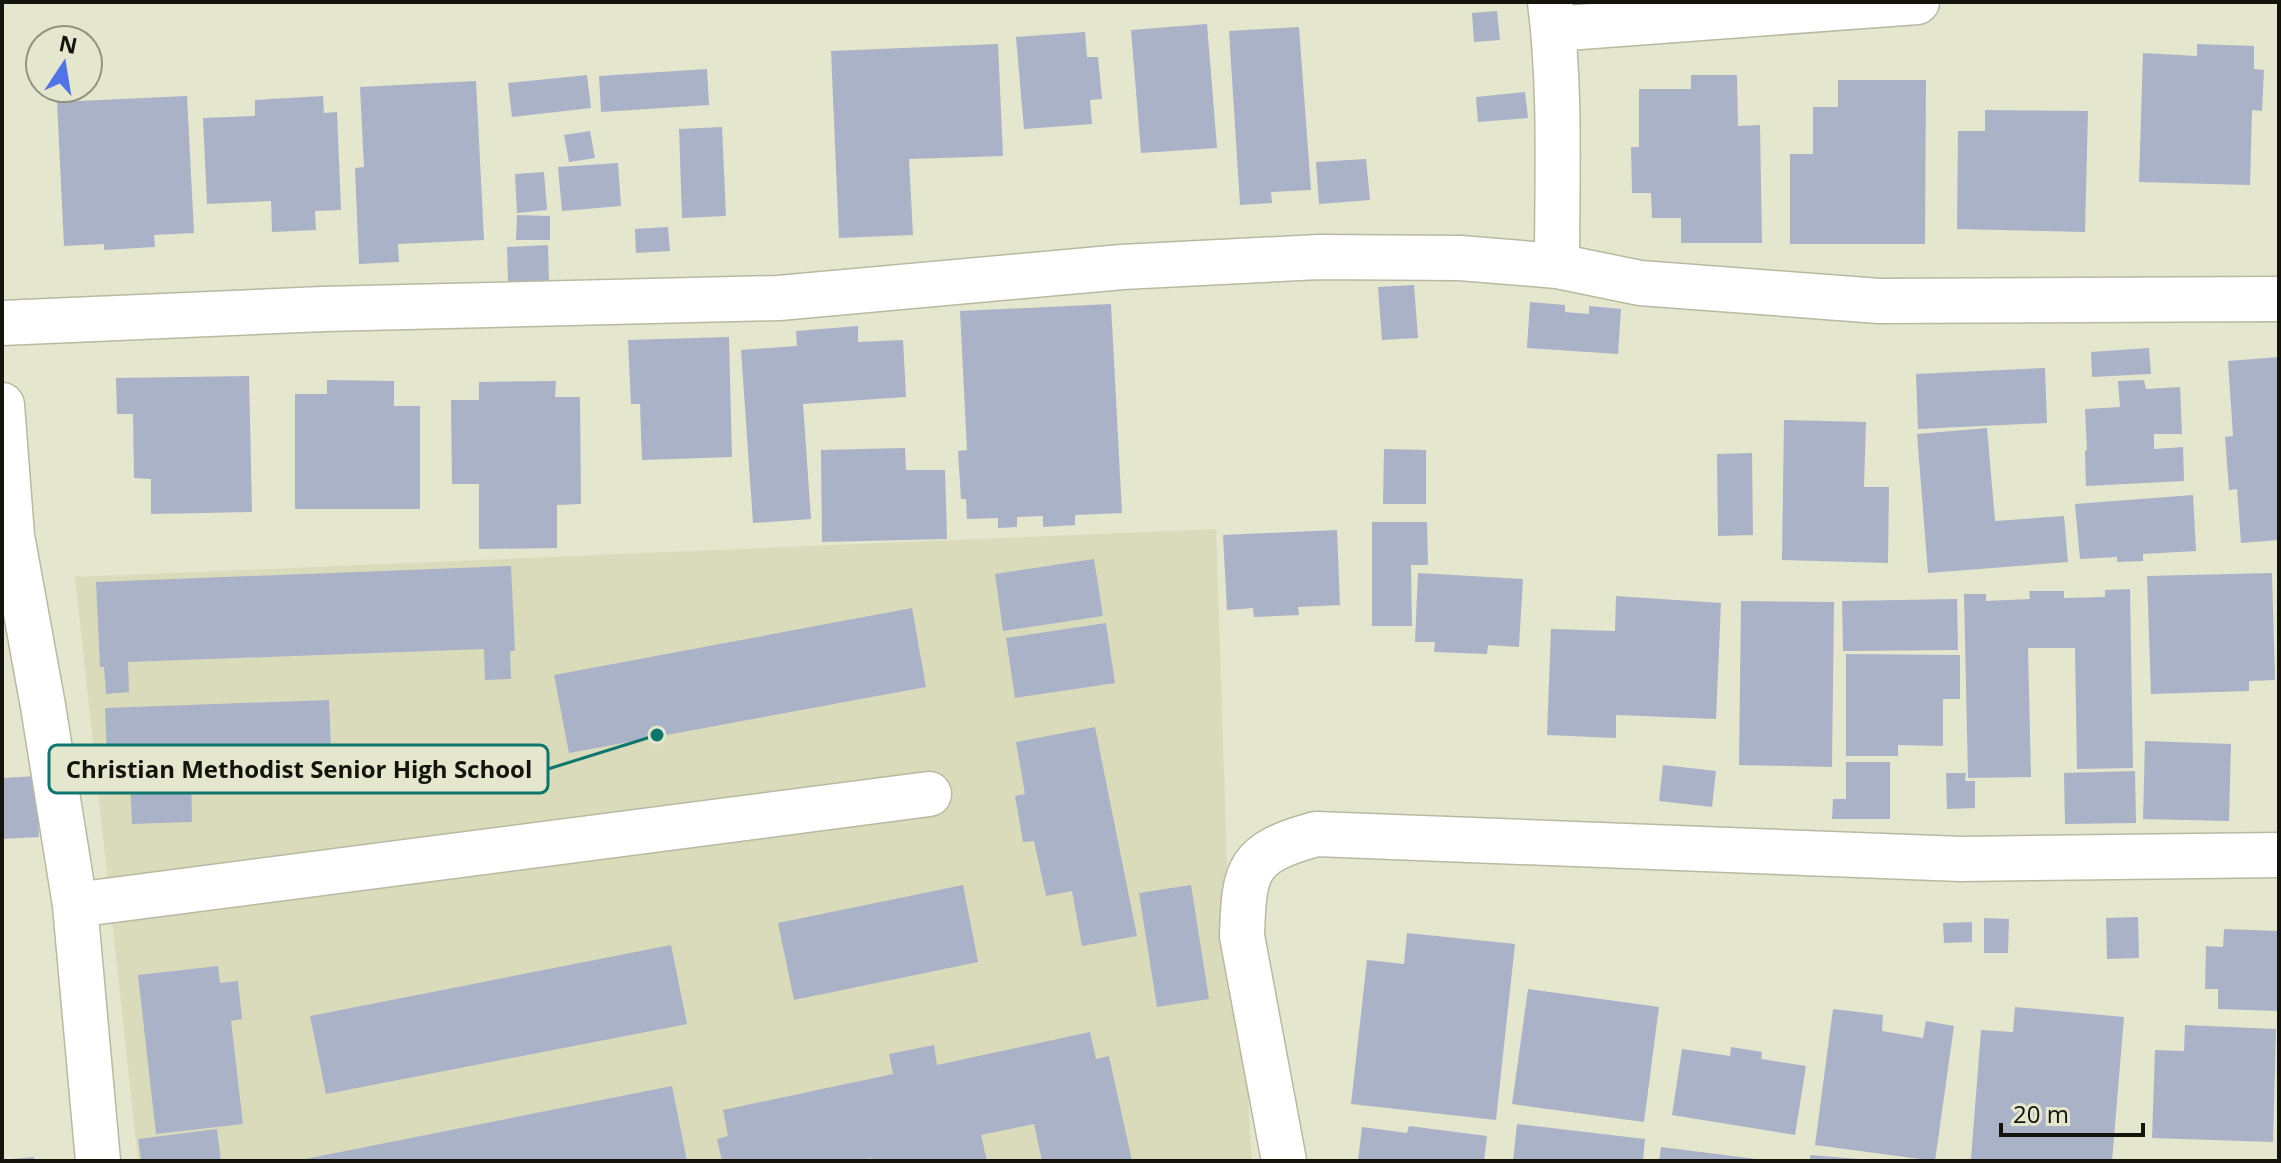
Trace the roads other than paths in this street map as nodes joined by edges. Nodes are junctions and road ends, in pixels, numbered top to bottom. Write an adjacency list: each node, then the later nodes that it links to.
1 (1917, 2): 2 (street)
2 (1551, 16): 3 (street)
3 (1557, 266): 4 (street); 5 (street)
4 (2279, 299)
5 (2, 323)
6 (2, 405): 7 (street)
7 (7, 536): 10 (street)
8 (929, 794): 10 (street)
9 (2279, 855): 12 (street)
10 (75, 905): 11 (street)
11 (98, 1161)
12 (1284, 1161)

